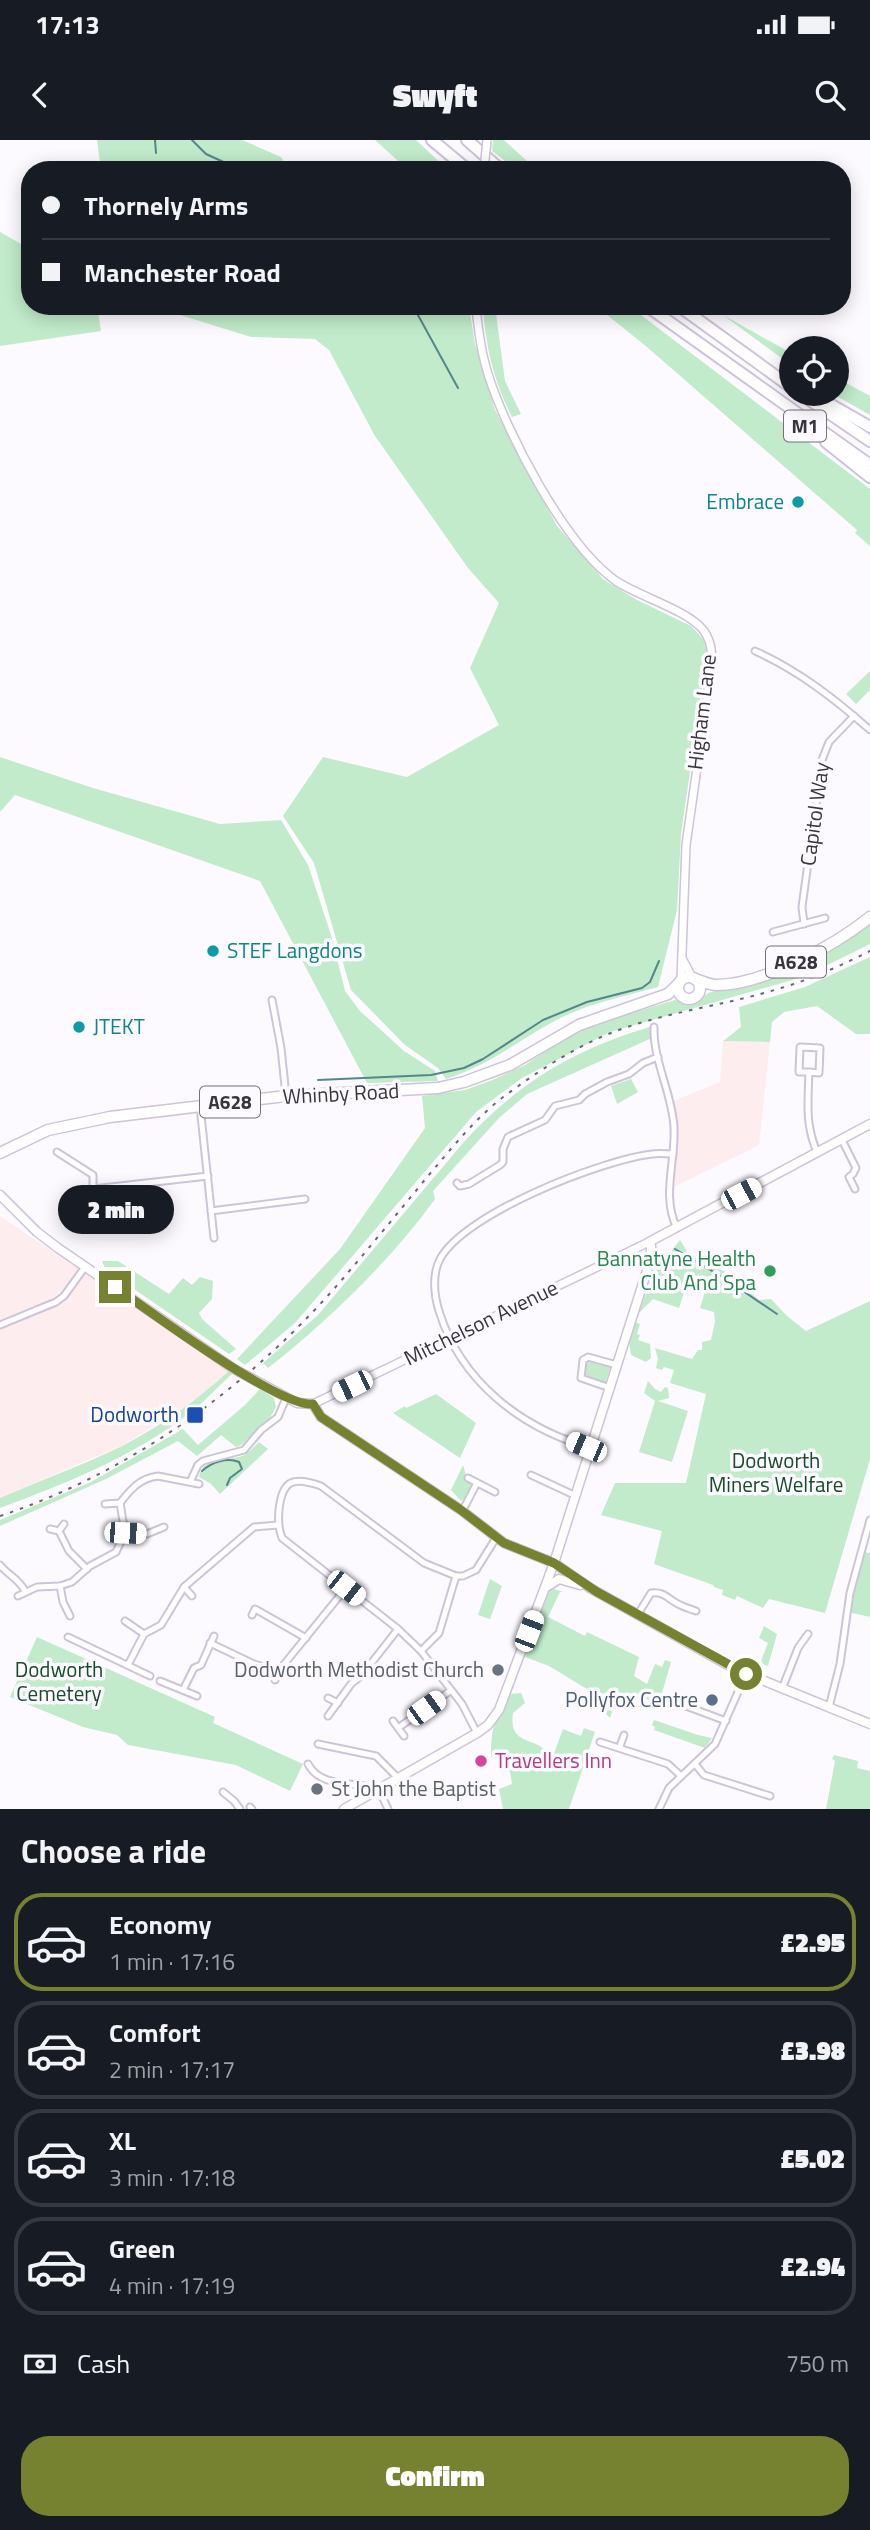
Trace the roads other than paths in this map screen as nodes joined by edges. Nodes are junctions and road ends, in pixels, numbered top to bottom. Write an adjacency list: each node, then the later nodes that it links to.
1 (432, 140): 4 (highway)
2 (467, 140): 6 (highway)
3 (487, 140): 5 (street, bridge)
4 (457, 161)
5 (485, 161)
6 (491, 161)
7 (477, 315): 25 (street, Higham Lane)
8 (659, 315): 10 (highway, M1)
9 (691, 315): 11 (highway, M1)
10 (740, 374): 16 (highway, M1); 17 (highway, M1)
11 (779, 377)
12 (819, 406): 15 (highway, M1)
13 (833, 406): 14 (highway, M1)
14 (870, 427)
15 (870, 440)
16 (870, 465)
17 (870, 477)
18 (755, 651): 19 (street)
19 (854, 716): 20 (street); 23 (street, Capitol Way)
20 (870, 730)
21 (825, 918): 23 (street)
22 (870, 918): 28 (highway, Whinby Road / A628)
23 (804, 924): 24 (street)
24 (773, 932)
25 (683, 959): 26 (street, Higham Lane); 27 (street, Higham Lane)
26 (694, 978): 27 (highway); 28 (highway, Whinby Road / A628); 29 (highway)
27 (680, 982): 30 (highway); 31 (highway)
28 (713, 985): 29 (highway, Whinby Road / A628)
29 (698, 994): 31 (highway, Whinby Road / A628)
30 (668, 995): 31 (highway, Whinby Road / A628); 36 (highway, Whinby Road / A628)
31 (686, 998)
32 (272, 1000): 36 (street)
33 (654, 1027): 34 (street)
34 (658, 1057): 43 (street); 45 (street)
35 (810, 1072): 35 (street); 42 (street)
36 (285, 1096): 37 (highway, Whinby Road / A628)
37 (200, 1105): 40 (highway, Whinby Road / A628); 44 (street)
38 (870, 1124): 39 (main road)
39 (842, 1140): 42 (main road); 46 (street)
40 (1, 1151)
41 (57, 1152): 44 (street)
42 (817, 1152): 50 (main road)
43 (673, 1154): 50 (street); 55 (street)
44 (208, 1176): 49 (street)
45 (457, 1183)
46 (855, 1189)
47 (0, 1195): 53 (main road)
48 (304, 1199): 49 (street)
49 (211, 1211): 51 (street)
50 (677, 1228): 52 (main road)
51 (214, 1238)
52 (649, 1241): 55 (street, Mitchelson Avenue); 56 (main road)
53 (85, 1267): 54 (street); 58 (main road)
54 (0, 1325)
55 (451, 1338): 59 (street, Mitchelson Avenue); 60 (street)
56 (617, 1365): 57 (main road); 57 (street)
57 (610, 1388): 60 (main road)
58 (286, 1398): 59 (main road); 63 (street)
59 (313, 1404): 70 (main road)
60 (591, 1448): 67 (main road)
61 (531, 1475): 67 (street)
62 (468, 1478): 64 (street)
63 (190, 1482): 65 (street); 68 (street)
64 (477, 1483): 66 (street); 70 (street)
65 (199, 1484)
66 (495, 1492)
67 (576, 1496): 79 (main road)
68 (120, 1503): 69 (street); 77 (street)
69 (105, 1504)
70 (461, 1510): 78 (main road)
71 (870, 1520): 117 (street)
72 (64, 1524): 76 (street)
73 (278, 1525): 82 (street); 84 (street); 86 (street)
74 (164, 1527): 77 (street)
75 (50, 1529): 76 (street)
76 (59, 1531): 81 (street)
77 (125, 1533): 81 (street)
78 (496, 1538): 79 (main road); 82 (street)
79 (554, 1563): 85 (main road); 87 (main road)
80 (0, 1565): 88 (street)
81 (87, 1569): 83 (street)
82 (457, 1576): 103 (street)
83 (60, 1586): 88 (street); 94 (street)
84 (184, 1587): 90 (street); 97 (street)
85 (546, 1587): 87 (main road); 123 (main road)
86 (346, 1588): 96 (street); 101 (street)
87 (590, 1588): 93 (main road)
88 (25, 1591): 89 (street)
89 (18, 1596)
90 (192, 1596)
91 (696, 1611): 93 (street)
92 (252, 1615): 101 (street)
93 (638, 1615): 106 (main road)
94 (70, 1616)
95 (125, 1622): 97 (street)
96 (398, 1629): 103 (street); 116 (street)
97 (144, 1634): 104 (street)
98 (808, 1634): 110 (street)
99 (214, 1636): 102 (street)
100 (68, 1637): 104 (street)
101 (306, 1638): 105 (street)
102 (210, 1643): 105 (street); 111 (street)
103 (421, 1651): 112 (street)
104 (128, 1665): 107 (street)
105 (279, 1672): 108 (street)
106 (746, 1674): 110 (main road); 120 (street)
107 (150, 1676)
108 (275, 1680)
109 (160, 1681): 111 (street)
110 (782, 1689): 117 (main road)
111 (183, 1690): 113 (street)
112 (450, 1691): 122 (street); 123 (street)
113 (197, 1696)
114 (328, 1698): 116 (street)
115 (670, 1700): 120 (street)
116 (338, 1703): 118 (street)
117 (829, 1707): 121 (main road)
118 (328, 1716)
119 (393, 1721): 122 (street)
120 (726, 1721): 130 (street)
121 (870, 1724)
122 (398, 1728): 125 (street)
123 (477, 1733): 132 (main road)
124 (624, 1735): 128 (street)
125 (404, 1736)
126 (600, 1742): 128 (street)
127 (318, 1744): 132 (street)
128 (620, 1746): 131 (street)
129 (308, 1764): 133 (street)
130 (695, 1764): 131 (street); 135 (street)
131 (680, 1775): 139 (street)
132 (398, 1778): 133 (main road)
133 (376, 1791): 137 (main road); 138 (street)
134 (223, 1792): 136 (street)
135 (770, 1796)
136 (240, 1809)
137 (344, 1809)
138 (388, 1809)
139 (659, 1809)

